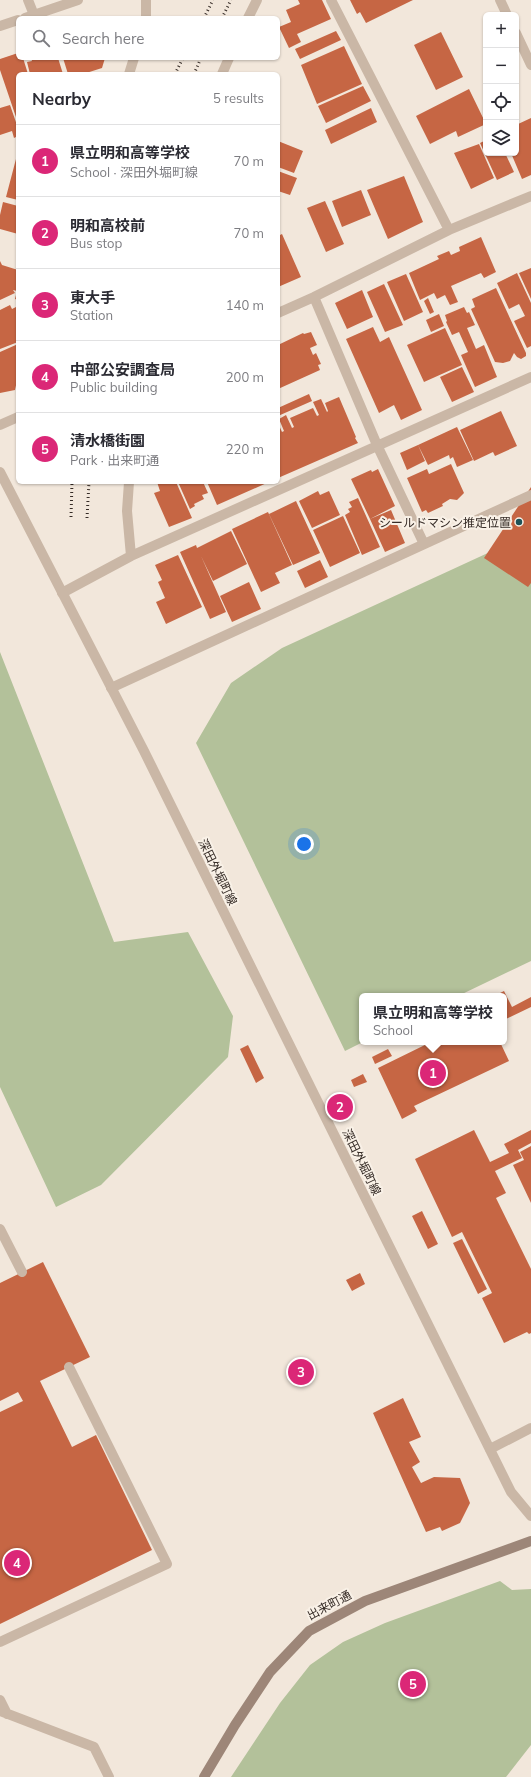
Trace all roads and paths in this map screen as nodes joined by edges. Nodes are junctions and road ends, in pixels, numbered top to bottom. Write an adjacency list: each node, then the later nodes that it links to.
1 (28, 0): 8 (street)
2 (78, 0): 9 (street)
3 (146, 0): 10 (street)
4 (257, 0): 11 (street)
5 (330, 0): 21 (street)
6 (500, 0): 7 (street)
7 (506, 12)
8 (29, 16)
9 (32, 16)
10 (146, 16)
11 (249, 16)
12 (16, 21): 13 (street)
13 (0, 26)
14 (519, 39): 17 (street)
15 (133, 60): 18 (street)
16 (228, 60): 19 (street)
17 (531, 65)
18 (130, 72)
19 (223, 72)
20 (531, 196): 21 (street)
21 (449, 230): 22 (street)
22 (314, 297): 23 (street); 27 (street)
23 (280, 312)
24 (531, 377): 27 (street)
25 (16, 418): 26 (street)
26 (0, 425)
27 (377, 445): 31 (street); 32 (street)
28 (0, 472): 33 (street, 深田外堀町線)
29 (129, 484): 32 (street)
30 (531, 495): 31 (street)
31 (424, 544): 34 (street)
32 (131, 556): 33 (street)
33 (62, 593): 34 (street, 深田外堀町線)
34 (111, 688): 39 (street, 深田外堀町線)
35 (0, 1229): 36 (street)
36 (22, 1272)
37 (69, 1367): 42 (street)
38 (531, 1428): 39 (street)
39 (490, 1449): 40 (street, 深田外堀町線)
40 (531, 1516)
41 (531, 1541): 46 (main road, 出来町通)
42 (0, 1642)
43 (0, 1700): 44 (street)
44 (4, 1713): 45 (street)
45 (109, 1777)
46 (204, 1777)

